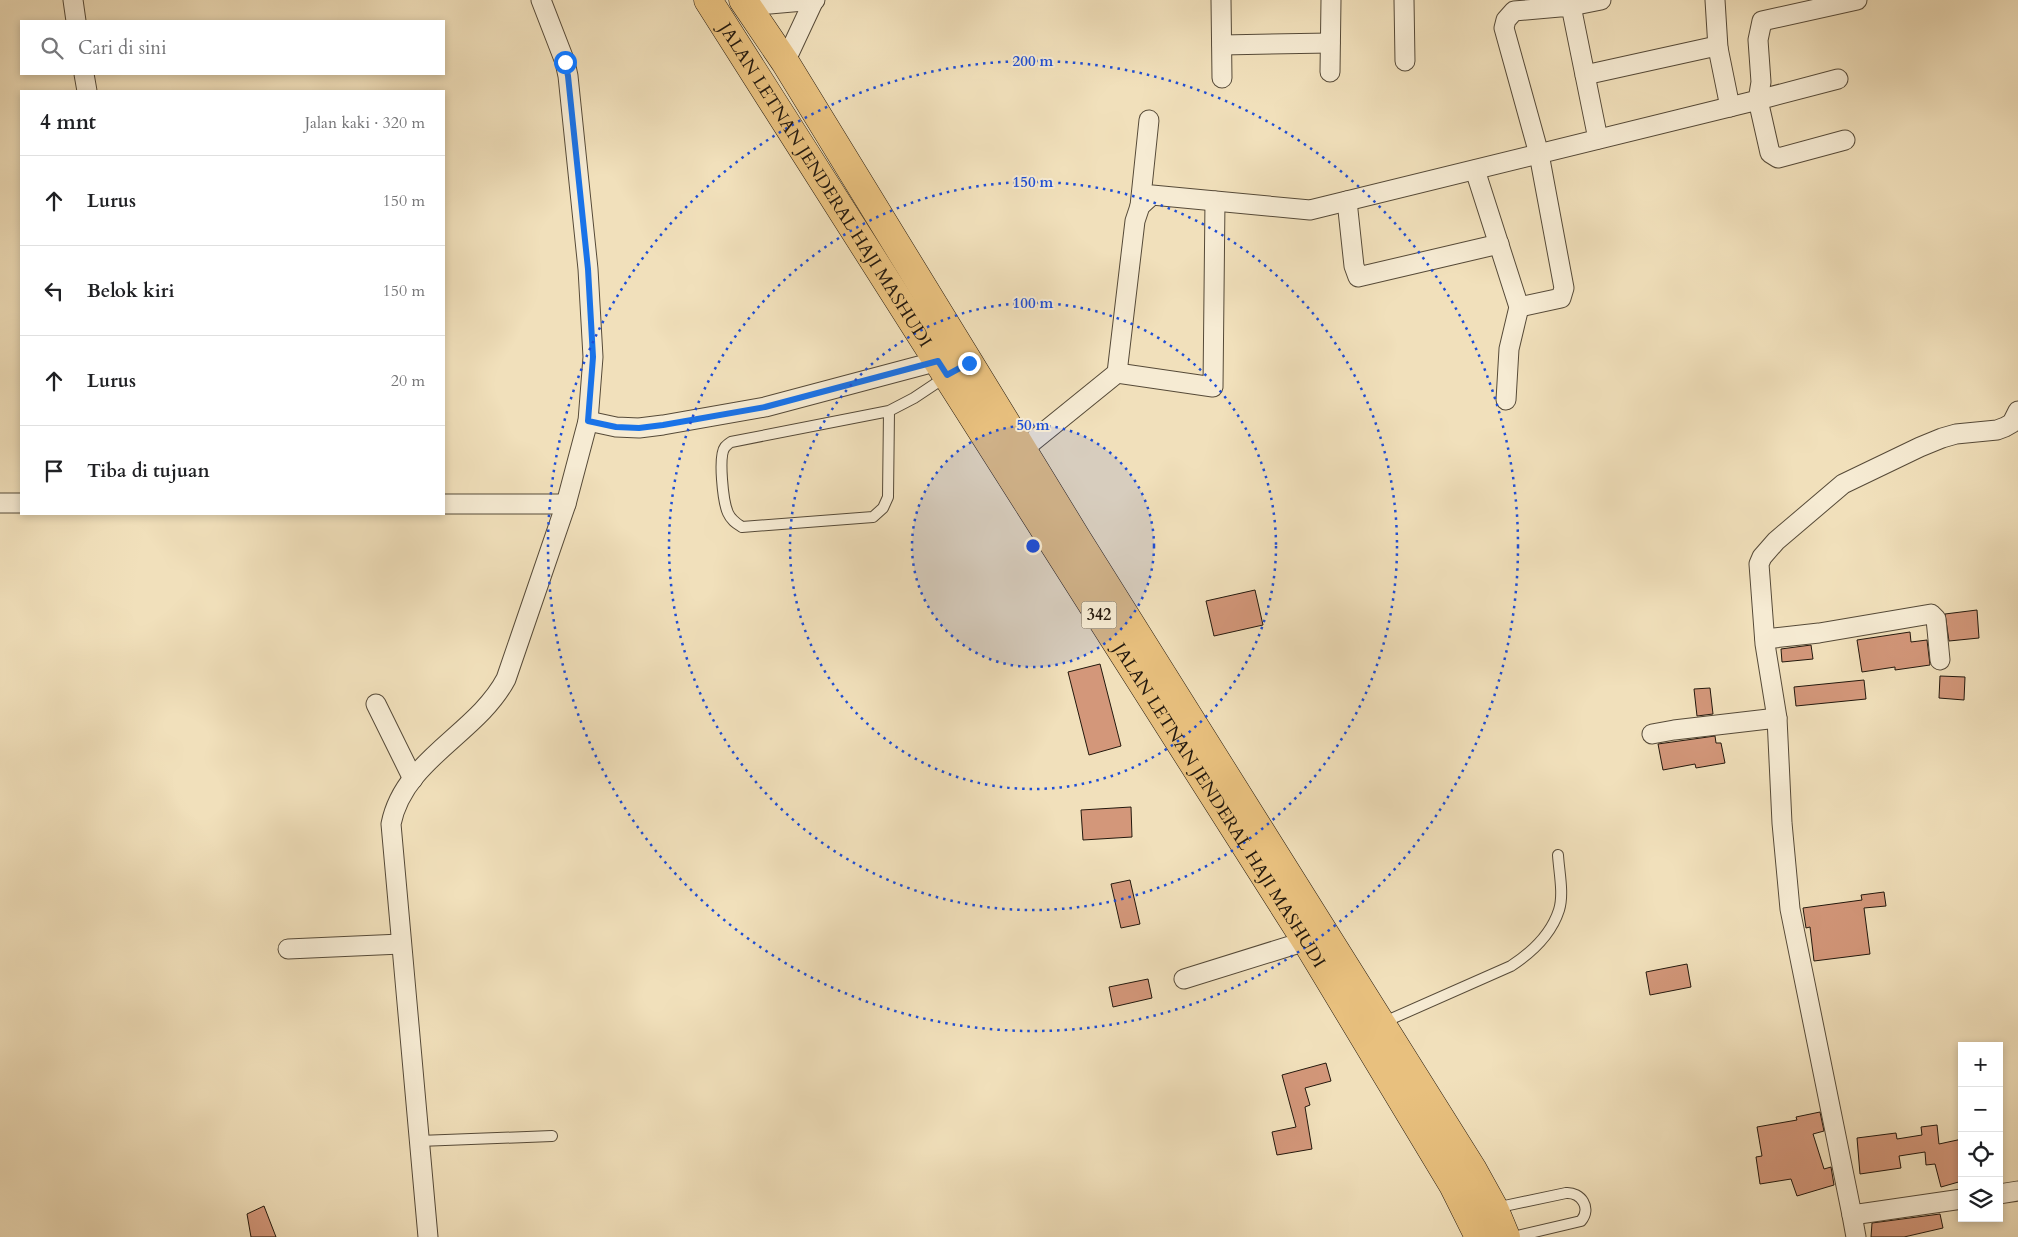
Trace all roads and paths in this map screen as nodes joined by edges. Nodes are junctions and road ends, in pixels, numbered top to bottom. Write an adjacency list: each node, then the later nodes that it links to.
1 (74, 0): 14 (street)
2 (541, 0): 43 (street)
3 (708, 0): 38 (main road, JALAN LETNAN JENDERAL HAJI MASHUDI / 342)
4 (815, 0): 11 (street); 19 (street)
5 (1221, 0): 16 (street)
6 (1331, 0): 15 (street)
7 (1404, 0): 18 (street)
8 (1601, 0): 13 (street)
9 (1715, 0): 17 (street)
10 (1857, 0): 12 (street)
11 (745, 3): 19 (main road, JALAN LETNAN JENDERAL HAJI MASHUDI / 342)
12 (1830, 3): 26 (street)
13 (1571, 6): 22 (street); 31 (street)
14 (76, 20)
15 (1330, 43): 16 (street); 20 (street)
16 (1222, 45): 23 (street)
17 (1718, 48): 22 (street); 27 (street)
18 (1405, 61)
19 (785, 62): 38 (main road, JALAN LETNAN JENDERAL HAJI MASHUDI / 342)
20 (1330, 72)
21 (84, 75): 25 (street)
22 (1585, 75): 29 (street)
23 (1222, 78)
24 (1838, 79): 26 (street)
25 (86, 90)
26 (1758, 100): 27 (street); 30 (street)
27 (1730, 107): 29 (street)
28 (1149, 120): 35 (street)
29 (1598, 140): 31 (street)
30 (1845, 140)
31 (1540, 154): 32 (street); 37 (street)
32 (1475, 170): 34 (street); 36 (street)
33 (1215, 201): 34 (street); 35 (street); 39 (street)
34 (1347, 201): 36 (street)
35 (1140, 206): 39 (street)
36 (1499, 244): 37 (street)
37 (1519, 307): 40 (street)
38 (954, 367): 41 (lane); 43 (street); 44 (main road, JALAN LETNAN JENDERAL HAJI MASHUDI / 342); 56 (main road, JALAN LETNAN JENDERAL HAJI MASHUDI / 342)
39 (1117, 373): 44 (street)
40 (1506, 400)
41 (889, 411): 41 (lane)
42 (2018, 412): 49 (street)
43 (588, 421): 48 (street)
44 (1022, 450): 60 (main road, JALAN LETNAN JENDERAL HAJI MASHUDI / 342)
45 (0, 503): 46 (street)
46 (20, 503)
47 (445, 504): 48 (street)
48 (566, 504): 54 (street)
49 (1765, 638): 50 (street); 52 (street)
50 (1940, 660)
51 (376, 704): 54 (street)
52 (1777, 718): 53 (street); 68 (street)
53 (1652, 734)
54 (413, 779): 57 (street)
55 (1558, 855): 60 (lane)
56 (1306, 941): 59 (street); 63 (main road, JALAN LETNAN JENDERAL HAJI MASHUDI / 342)
57 (401, 944): 58 (street); 62 (street)
58 (288, 949)
59 (1184, 979)
60 (1381, 1023): 63 (main road, JALAN LETNAN JENDERAL HAJI MASHUDI / 342)
61 (552, 1136): 62 (lane)
62 (419, 1141): 69 (street)
63 (1463, 1177): 67 (main road, JALAN LETNAN JENDERAL HAJI MASHUDI / 342); 70 (main road, JALAN LETNAN JENDERAL HAJI MASHUDI / 342)
64 (2018, 1191): 65 (street)
65 (2003, 1193)
66 (1958, 1200): 68 (street)
67 (1494, 1208): 71 (main road, JALAN LETNAN JENDERAL HAJI MASHUDI / 342); 72 (lane)
68 (1852, 1215): 73 (street)
69 (428, 1237)
70 (1479, 1237)
71 (1506, 1237)
72 (1514, 1237)
73 (1856, 1237)

